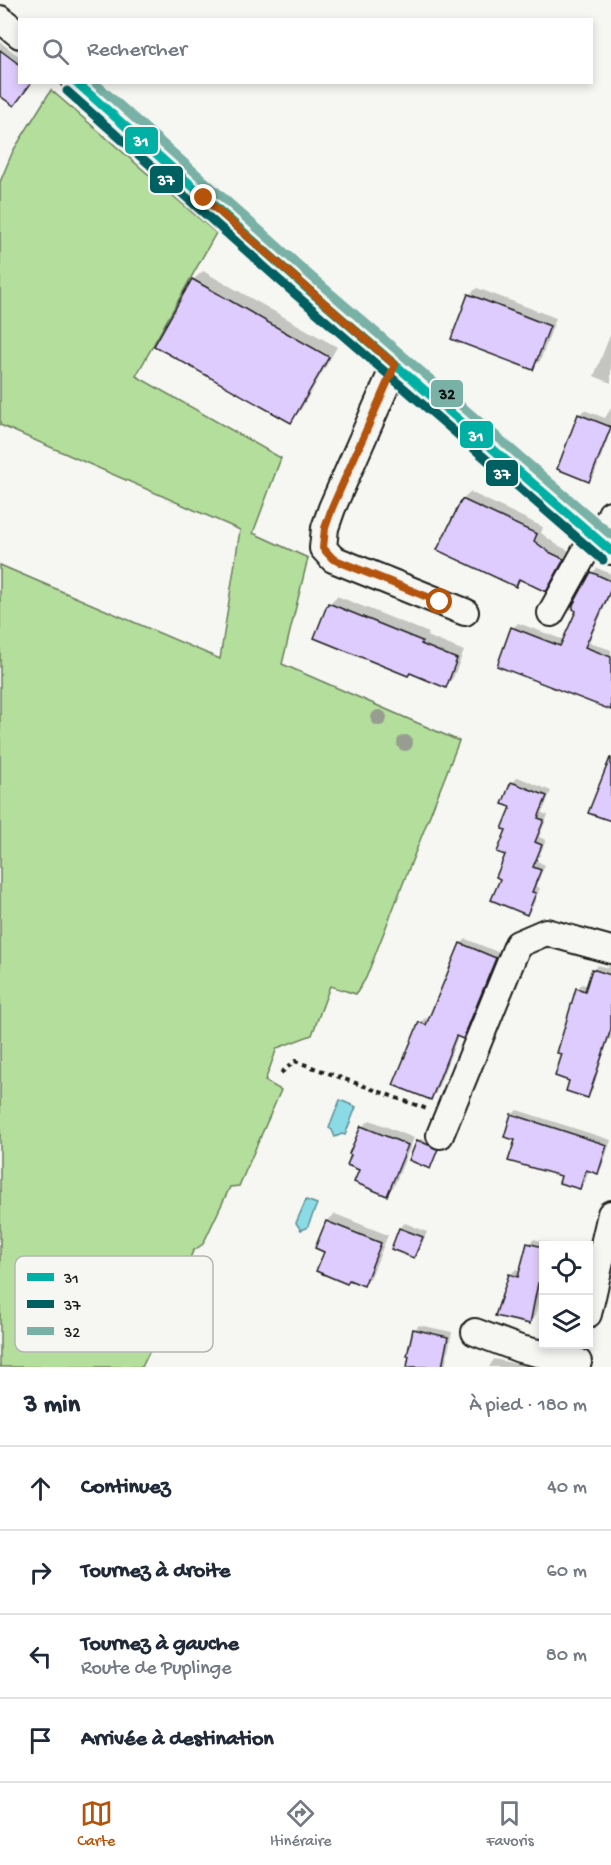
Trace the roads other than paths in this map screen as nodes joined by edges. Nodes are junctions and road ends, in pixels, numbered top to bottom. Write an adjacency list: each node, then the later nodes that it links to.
1 (0, 19): 2 (street)
2 (18, 33)
3 (77, 84): 4 (street)
4 (395, 365): 6 (street); 7 (street)
5 (611, 514): 6 (street)
6 (602, 543): 8 (street)
7 (465, 612)
8 (551, 613)
9 (611, 950): 10 (street)
10 (443, 1126)
11 (611, 1214): 12 (street)
12 (592, 1295)
13 (475, 1332): 14 (street)
14 (579, 1358)

